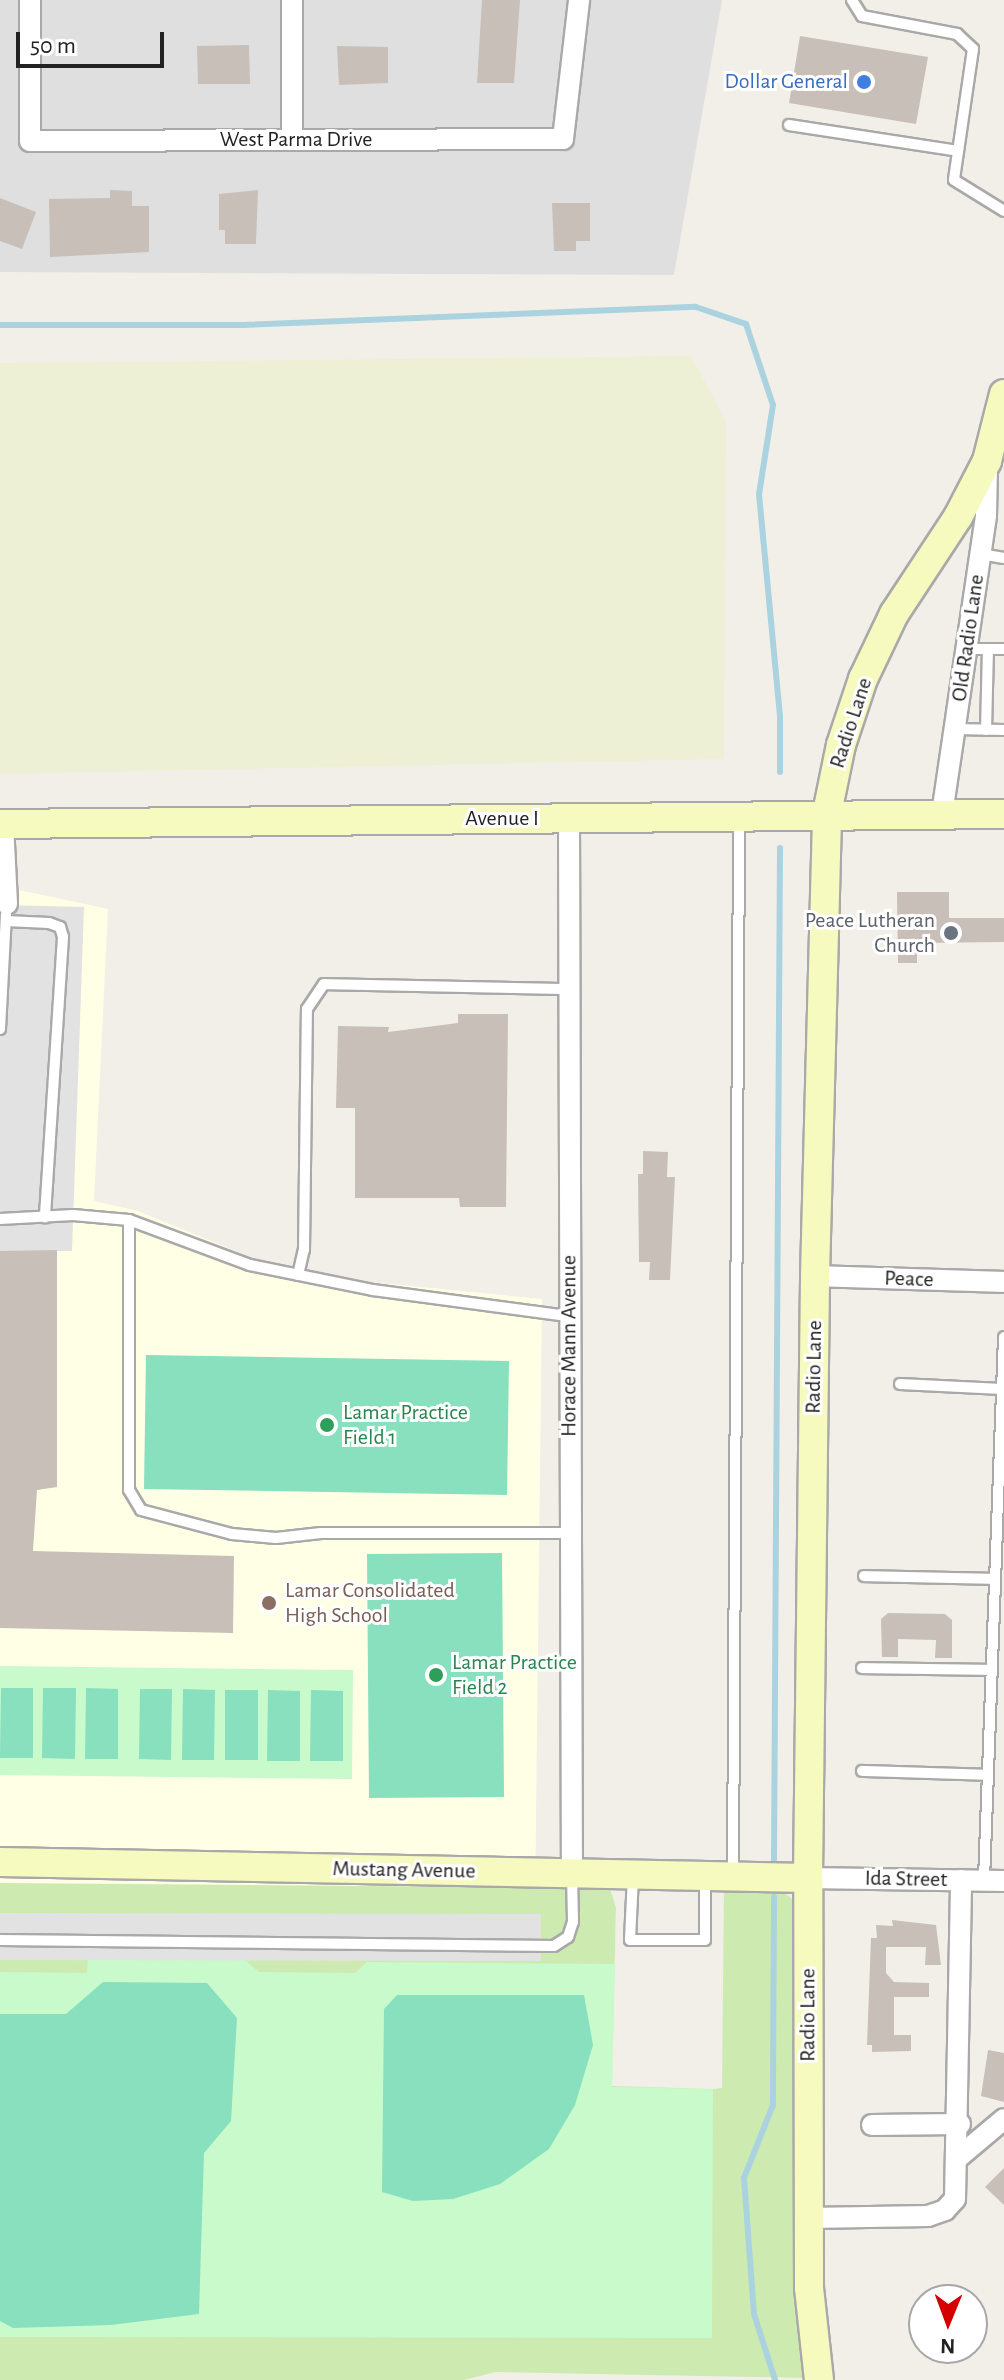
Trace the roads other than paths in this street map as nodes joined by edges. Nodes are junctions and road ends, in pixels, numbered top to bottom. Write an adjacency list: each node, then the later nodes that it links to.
1 (30, 0): 6 (street, West Parma Drive)
2 (292, 0): 6 (street)
3 (579, 0): 6 (street, West Parma Drive)
4 (852, 0): 7 (lane)
5 (789, 125): 7 (lane)
6 (292, 140)
7 (958, 151): 8 (lane)
8 (1004, 211)
9 (1004, 394): 10 (street, Radio Lane)
10 (996, 461): 11 (street, Old Radio Lane); 19 (street, Radio Lane)
11 (981, 554): 12 (lane); 13 (street, Old Radio Lane)
12 (1004, 558)
13 (967, 649): 14 (lane); 16 (street, Old Radio Lane)
14 (988, 649): 15 (lane); 17 (lane)
15 (1004, 649)
16 (955, 729): 17 (lane); 20 (street, Old Radio Lane)
17 (986, 730): 18 (lane)
18 (1004, 730)
19 (827, 813): 20 (street, Avenue I); 22 (street, Avenue I); 32 (street, Radio Lane)
20 (942, 814): 21 (street, Avenue I)
21 (1004, 814)
22 (739, 815): 23 (street, Avenue I); 49 (lane)
23 (569, 819): 24 (street, Avenue I); 26 (street, Horace Mann Avenue)
24 (1, 824): 25 (street)
25 (6, 913): 27 (lane); 28 (lane)
26 (569, 989): 31 (lane); 34 (street, Horace Mann Avenue)
27 (0, 1029)
28 (45, 1217): 29 (lane); 30 (lane)
29 (0, 1219)
30 (129, 1220): 31 (lane); 39 (lane)
31 (298, 1275): 34 (lane)
32 (815, 1276): 33 (street, Peace); 50 (street, Radio Lane)
33 (1004, 1282)
34 (569, 1316): 39 (street, Horace Mann Avenue)
35 (1004, 1337): 37 (lane)
36 (900, 1384): 37 (lane)
37 (1002, 1389): 38 (lane)
38 (1002, 1430): 41 (lane)
39 (570, 1533): 47 (street, Horace Mann Avenue)
40 (864, 1576): 41 (lane)
41 (995, 1579): 43 (lane)
42 (862, 1668): 43 (lane)
43 (992, 1670): 45 (lane)
44 (862, 1771): 45 (lane)
45 (988, 1775): 52 (lane)
46 (0, 1862): 47 (street, Mustang Avenue)
47 (572, 1873): 48 (street, Mustang Avenue); 53 (lane)
48 (633, 1874): 49 (street, Mustang Avenue); 49 (lane)
49 (719, 1876): 50 (street, Mustang Avenue)
50 (808, 1878): 51 (street, Ida Street); 58 (street, Radio Lane)
51 (961, 1880): 52 (street, Ida Street); 55 (street)
52 (994, 1881)
53 (0, 1940)
54 (1004, 2119): 57 (street)
55 (960, 2124): 56 (street); 57 (street)
56 (872, 2125)
57 (960, 2156): 58 (street)
58 (809, 2218): 59 (street, Radio Lane)
59 (819, 2380)

